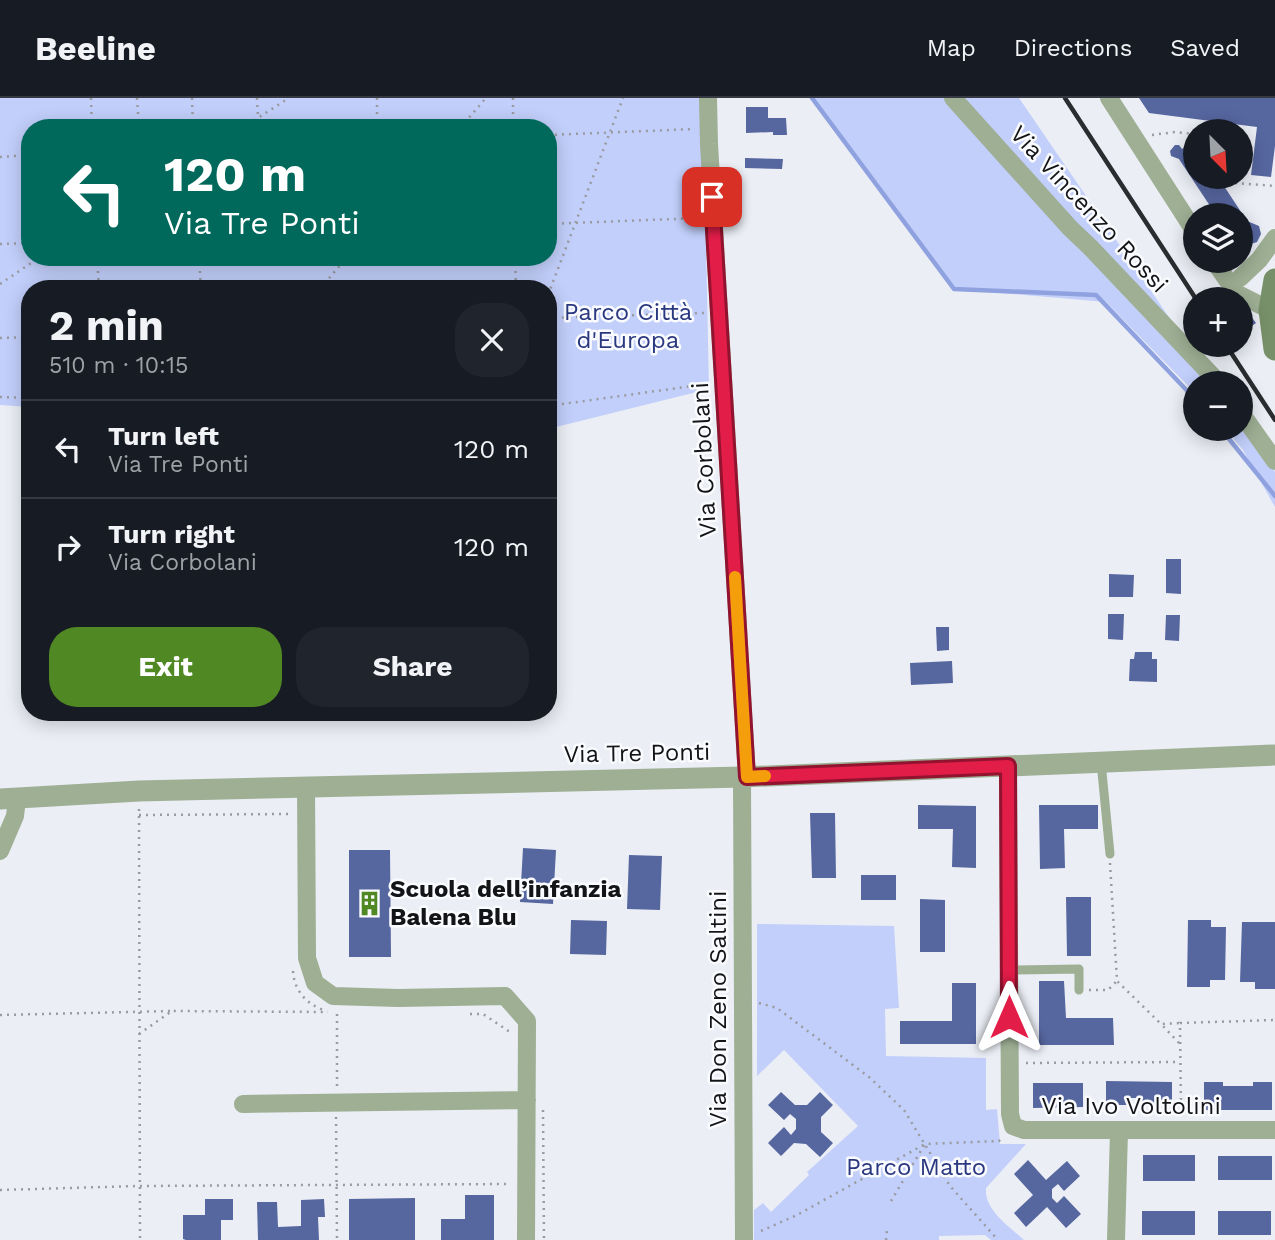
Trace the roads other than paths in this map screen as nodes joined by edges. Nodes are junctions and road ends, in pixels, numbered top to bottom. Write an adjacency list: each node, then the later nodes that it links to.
1 (708, 98): 18 (street, Via Corbolani)
2 (953, 98): 12 (street, Via Vincenzo Rossi)
3 (1109, 98): 4 (street)
4 (1183, 213)
5 (1275, 238): 6 (street)
6 (1253, 262)
7 (1227, 273): 10 (street)
8 (1237, 273): 9 (street)
9 (1275, 280): 10 (main road)
10 (1270, 310): 11 (main road)
11 (1275, 349)
12 (1208, 371)
13 (1253, 430): 14 (street)
14 (1275, 461)
15 (1275, 755): 16 (street, Via Tre Ponti)
16 (1101, 762): 17 (street, Via Tre Ponti); 22 (lane)
17 (1008, 766): 18 (street, Via Tre Ponti); 23 (street, Via Ivo Voltolini)
18 (744, 777): 19 (street, Via Tre Ponti); 29 (street, Via Don Zeno Saltini)
19 (306, 787): 20 (street, Via Tre Ponti); 25 (street)
20 (8, 799): 21 (street)
21 (0, 850)
22 (1110, 854)
23 (1009, 970): 24 (lane); 28 (street, Via Ivo Voltolini)
24 (1079, 990)
25 (527, 1100): 26 (street); 30 (street)
26 (243, 1104)
27 (1275, 1130): 28 (street, Via Ivo Voltolini)
28 (1119, 1131): 31 (street)
29 (744, 1239)
30 (526, 1240)
31 (1116, 1240)

